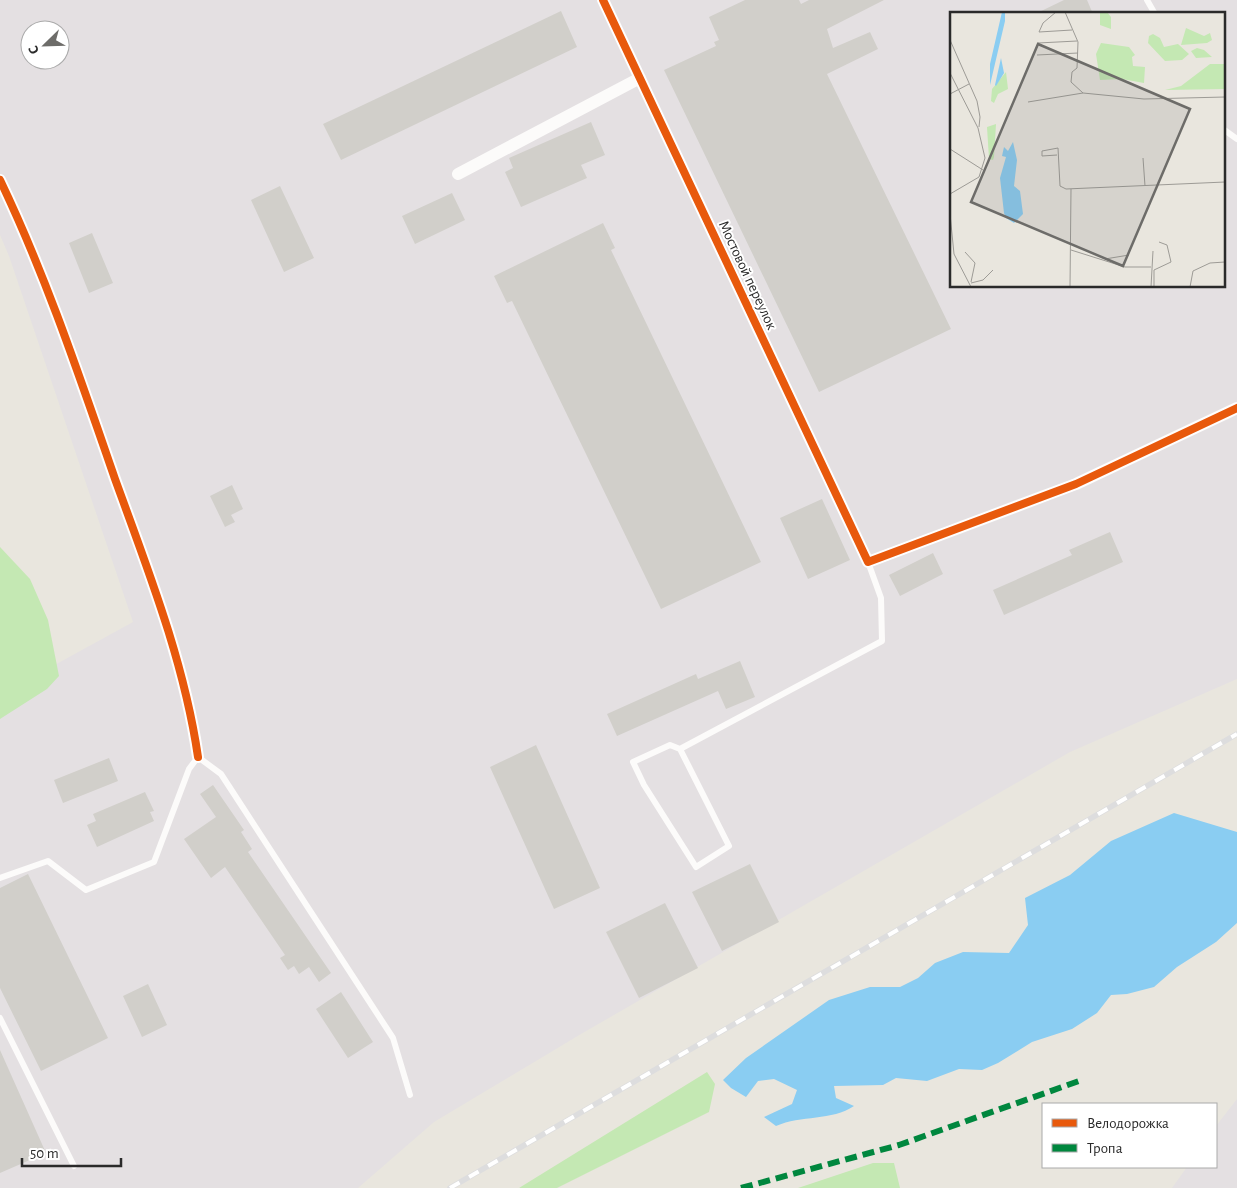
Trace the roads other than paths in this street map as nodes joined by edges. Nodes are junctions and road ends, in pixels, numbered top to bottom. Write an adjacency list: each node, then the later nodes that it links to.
1 (603, 0): 4 (street, Мостовой переулок)
2 (1147, 0): 3 (lane)
3 (1154, 12)
4 (640, 78): 7 (street); 10 (street, Мостовой переулок)
5 (1224, 130): 6 (lane)
6 (1237, 139)
7 (458, 174)
8 (0, 180): 12 (street)
9 (1237, 408): 10 (street)
10 (868, 562): 11 (lane)
11 (680, 749): 11 (lane)
12 (198, 757): 13 (lane); 15 (lane)
13 (0, 878)
14 (0, 1018): 16 (lane)
15 (410, 1095)
16 (74, 1166)

